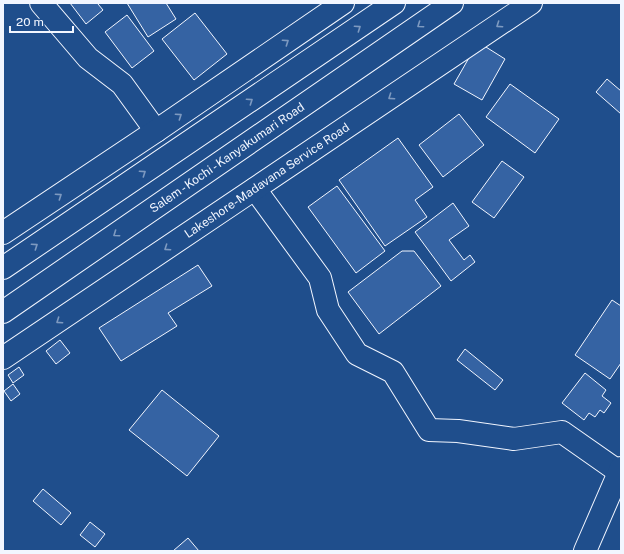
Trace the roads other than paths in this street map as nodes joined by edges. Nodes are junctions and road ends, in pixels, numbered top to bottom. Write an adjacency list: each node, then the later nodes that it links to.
1 (41, 3): 6 (main road)
2 (343, 3): 6 (main road, one-way to 2)
3 (394, 3): 9 (main road, one-way to 3)
4 (452, 3): 10 (main road, Salem - Kochi - Kanyakumari Road, one-way to 10)
5 (531, 3): 7 (main road, Lakeshore-Madavana Service Road, one-way to 7)
6 (156, 131): 8 (main road, one-way to 6)
7 (255, 189): 11 (main road, Lakeshore-Madavana Service Road, one-way to 11); 12 (main road)
8 (3, 233)
9 (3, 268)
10 (3, 312)
11 (3, 358)
12 (620, 470): 13 (main road)
13 (585, 551)

